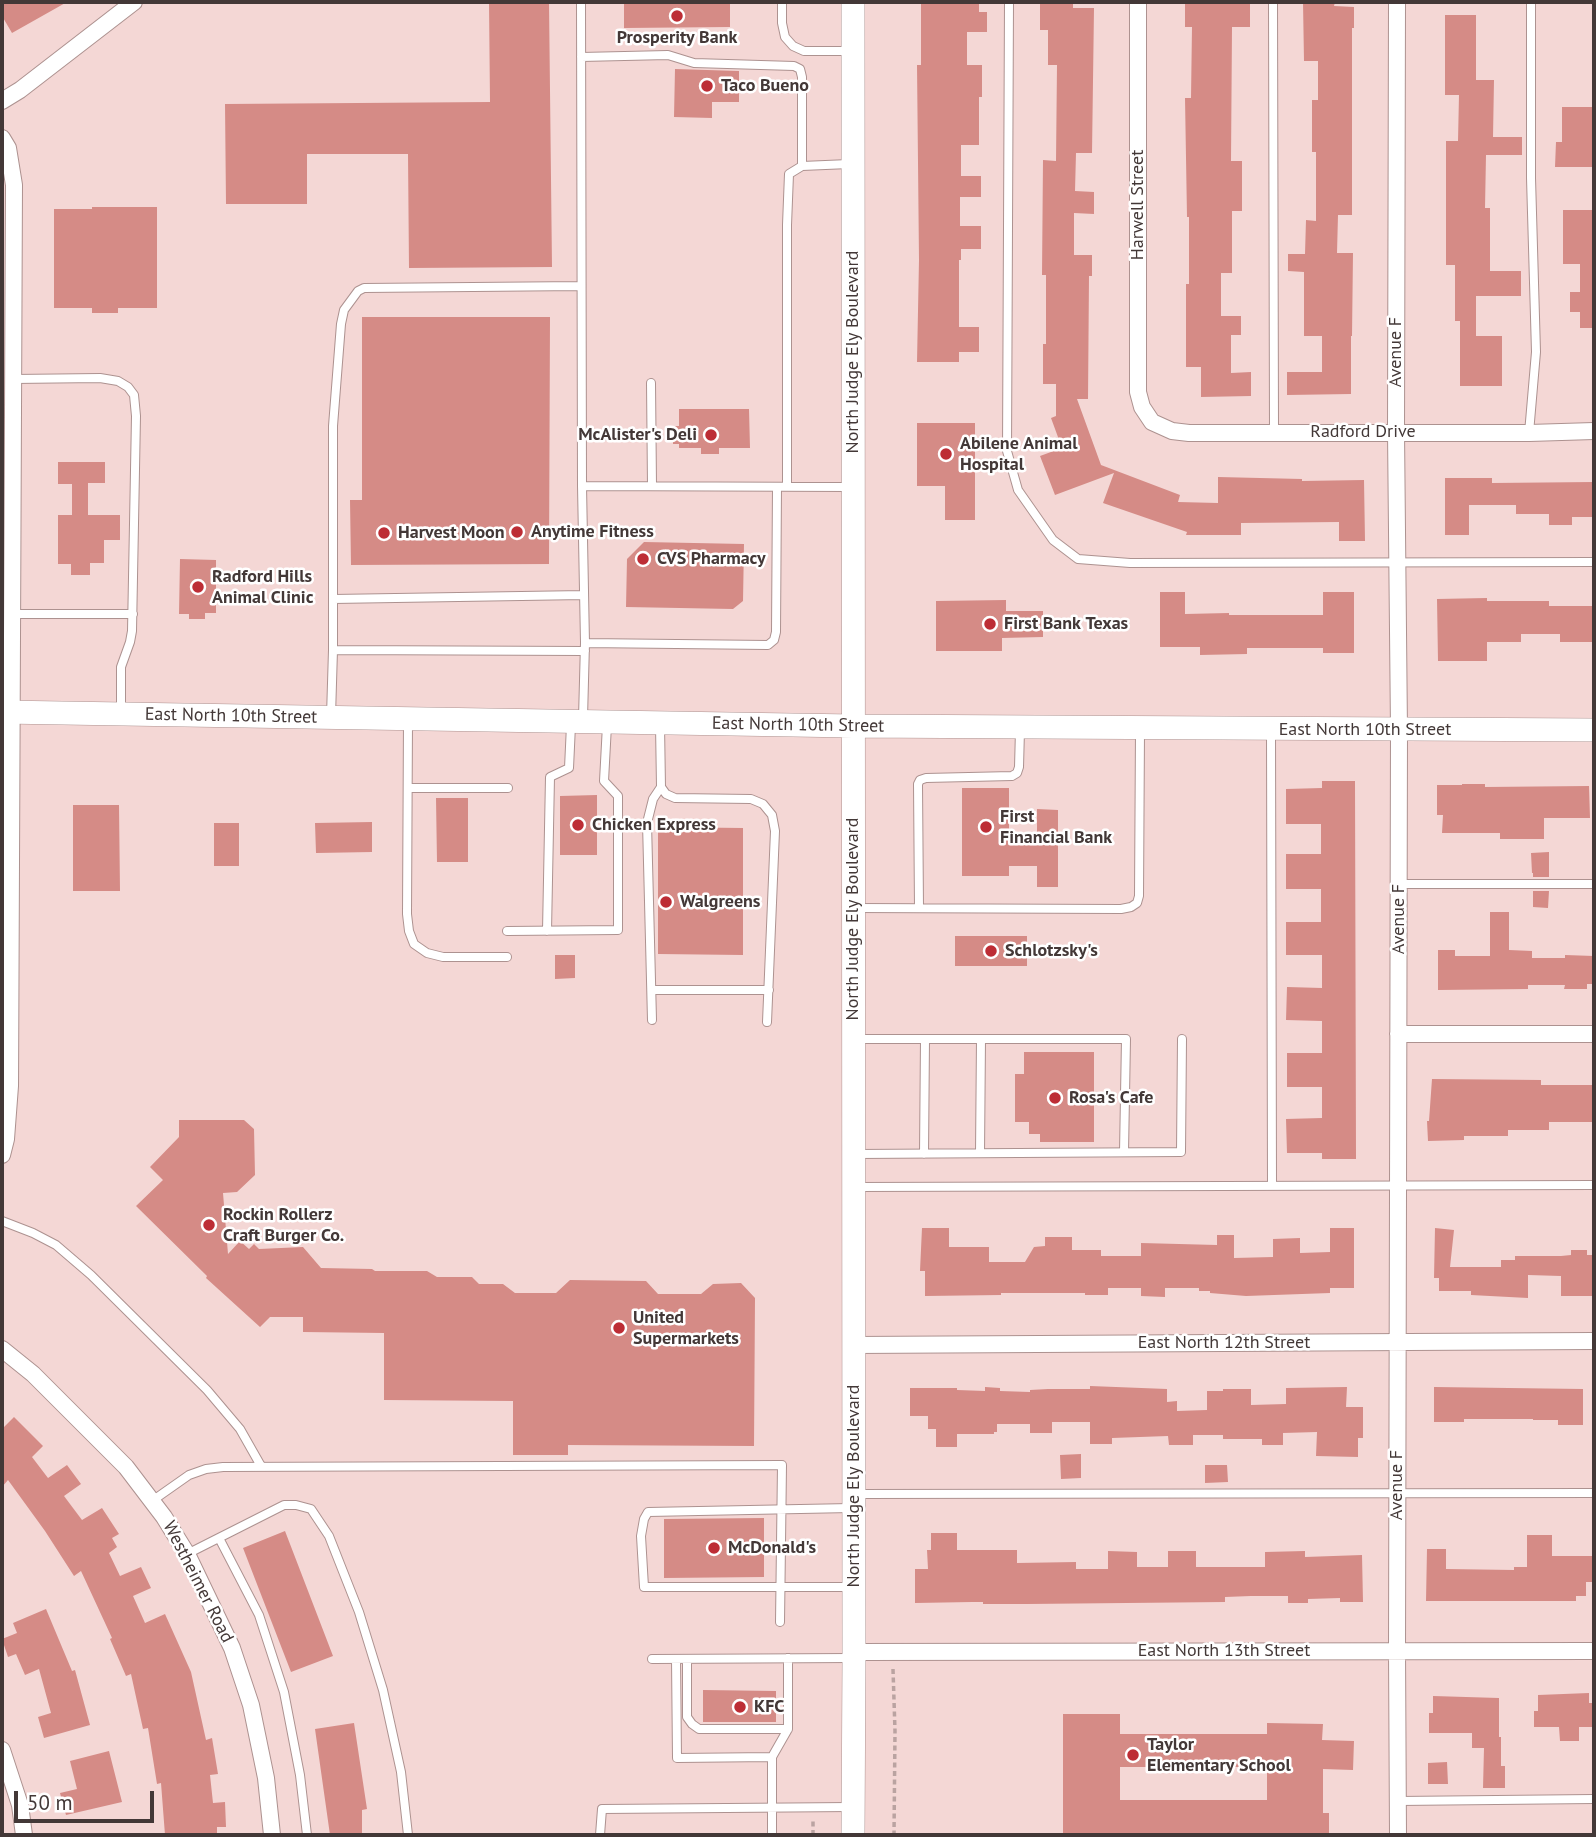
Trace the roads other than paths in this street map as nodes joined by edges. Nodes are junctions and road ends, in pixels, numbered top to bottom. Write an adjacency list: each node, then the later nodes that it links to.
1 (134, 2): 12 (street)
2 (581, 2): 11 (lane)
3 (782, 2): 10 (lane)
4 (853, 2): 10 (main road, North Judge Ely Boulevard)
5 (1009, 2): 30 (lane)
6 (1138, 2): 19 (street, Harwell Street)
7 (1273, 2): 22 (lane)
8 (1397, 2): 21 (street, Avenue F)
9 (1531, 2): 23 (lane)
10 (853, 51): 14 (main road, North Judge Ely Boulevard)
11 (581, 57): 15 (lane); 16 (lane)
12 (2, 101)
13 (2, 138): 17 (street)
14 (853, 164): 15 (lane); 29 (main road, North Judge Ely Boulevard)
15 (802, 166): 28 (lane)
16 (581, 286): 24 (lane); 33 (lane)
17 (13, 379): 34 (street); 35 (lane)
18 (651, 383): 25 (lane)
19 (1142, 407): 22 (street, Radford Drive)
20 (1594, 430): 23 (street, Radford Drive)
21 (1396, 432): 22 (street, Radford Drive); 23 (street, Radford Drive); 30 (street, Avenue F)
22 (1273, 433)
23 (1529, 433)
24 (582, 435): 25 (lane); 26 (lane)
25 (652, 436): 27 (lane)
26 (582, 486): 27 (lane); 32 (lane)
27 (652, 486): 28 (lane)
28 (782, 486): 29 (lane); 36 (lane)
29 (853, 486): 45 (main road, North Judge Ely Boulevard)
30 (1397, 562): 31 (lane); 49 (street, Avenue F)
31 (1594, 562)
32 (584, 595): 33 (lane); 36 (lane)
33 (333, 598): 37 (lane)
34 (12, 614): 35 (lane); 38 (street)
35 (133, 614): 39 (lane)
36 (584, 647): 37 (lane); 42 (lane)
37 (333, 650): 40 (lane)
38 (7, 712): 39 (main road, East North 10th Street); 54 (street)
39 (121, 714): 40 (main road, East North 10th Street)
40 (331, 717): 41 (main road, East North 10th Street)
41 (408, 719): 42 (main road, East North 10th Street); 52 (lane)
42 (577, 721): 43 (main road, East North 10th Street); 60 (lane)
43 (607, 722): 44 (main road, East North 10th Street); 60 (lane)
44 (660, 723): 45 (main road, East North 10th Street); 51 (lane)
45 (853, 726): 46 (main road, East North 10th Street); 57 (main road, North Judge Ely Boulevard)
46 (1020, 727): 47 (main road, East North 10th Street); 58 (lane)
47 (1140, 728): 48 (main road, East North 10th Street); 58 (lane)
48 (1271, 729): 49 (main road, East North 10th Street); 77 (lane)
49 (1399, 730): 50 (main road, East North 10th Street); 55 (street, Avenue F)
50 (1594, 730)
51 (661, 787): 62 (lane); 63 (lane)
52 (408, 788): 53 (lane); 61 (lane)
53 (508, 788)
54 (7, 796): 76 (street)
55 (1399, 884): 56 (lane); 66 (street, Avenue F)
56 (1594, 884)
57 (853, 908): 58 (lane); 68 (main road, North Judge Ely Boulevard)
58 (919, 908)
59 (508, 931): 60 (lane)
60 (547, 931)
61 (507, 957)
62 (652, 990): 63 (lane); 64 (lane)
63 (769, 990): 65 (lane)
64 (652, 1020)
65 (768, 1022)
66 (1398, 1034): 67 (street); 78 (street, Avenue F)
67 (1594, 1034)
68 (853, 1039): 69 (lane); 75 (main road, North Judge Ely Boulevard)
69 (925, 1039): 70 (lane); 73 (lane)
70 (981, 1039): 72 (lane); 74 (lane)
71 (1182, 1039): 72 (lane)
72 (1124, 1152): 74 (lane)
73 (924, 1153): 74 (lane); 75 (lane)
74 (980, 1153)
75 (853, 1154): 80 (main road, North Judge Ely Boulevard)
76 (2, 1155)
77 (1272, 1185): 78 (lane); 80 (lane)
78 (1398, 1185): 79 (lane); 82 (street, Avenue F)
79 (1594, 1185)
80 (853, 1187): 84 (main road, North Judge Ely Boulevard)
81 (2, 1222): 86 (lane)
82 (1397, 1342): 83 (street, East North 12th Street); 84 (street, East North 12th Street); 87 (street, Avenue F)
83 (1594, 1342)
84 (853, 1345): 90 (main road, North Judge Ely Boulevard)
85 (2, 1349): 89 (street, Westheimer Road)
86 (261, 1466): 89 (lane); 91 (lane)
87 (1397, 1493): 88 (lane); 90 (lane); 97 (street, Avenue F)
88 (1594, 1493)
89 (152, 1501): 93 (street, Westheimer Road)
90 (854, 1501): 91 (lane); 95 (main road, North Judge Ely Boulevard)
91 (781, 1510): 94 (lane); 94 (lane)
92 (219, 1538): 93 (lane); 113 (lane); 114 (lane)
93 (187, 1554): 112 (street, Westheimer Road)
94 (781, 1587): 95 (lane); 96 (lane)
95 (854, 1587): 99 (main road, North Judge Ely Boulevard)
96 (780, 1622)
97 (1396, 1651): 98 (street, East North 13th Street); 99 (street, East North 13th Street); 108 (street, Avenue F)
98 (1594, 1651)
99 (854, 1655): 100 (lane); 110 (main road, North Judge Ely Boulevard)
100 (788, 1658): 103 (lane); 104 (lane)
101 (652, 1659): 102 (lane)
102 (676, 1659): 103 (lane); 106 (lane)
103 (687, 1659): 104 (lane)
104 (788, 1729): 106 (lane)
105 (2, 1750): 111 (street)
106 (772, 1757): 109 (lane)
107 (1594, 1799): 108 (lane)
108 (1398, 1801): 118 (street, Avenue F)
109 (773, 1807): 110 (lane); 115 (lane); 116 (lane)
110 (854, 1807): 117 (main road, North Judge Ely Boulevard)
111 (24, 1835)
112 (272, 1835)
113 (307, 1835)
114 (408, 1835)
115 (600, 1835)
116 (772, 1835)
117 (853, 1835)
118 (1398, 1835)

